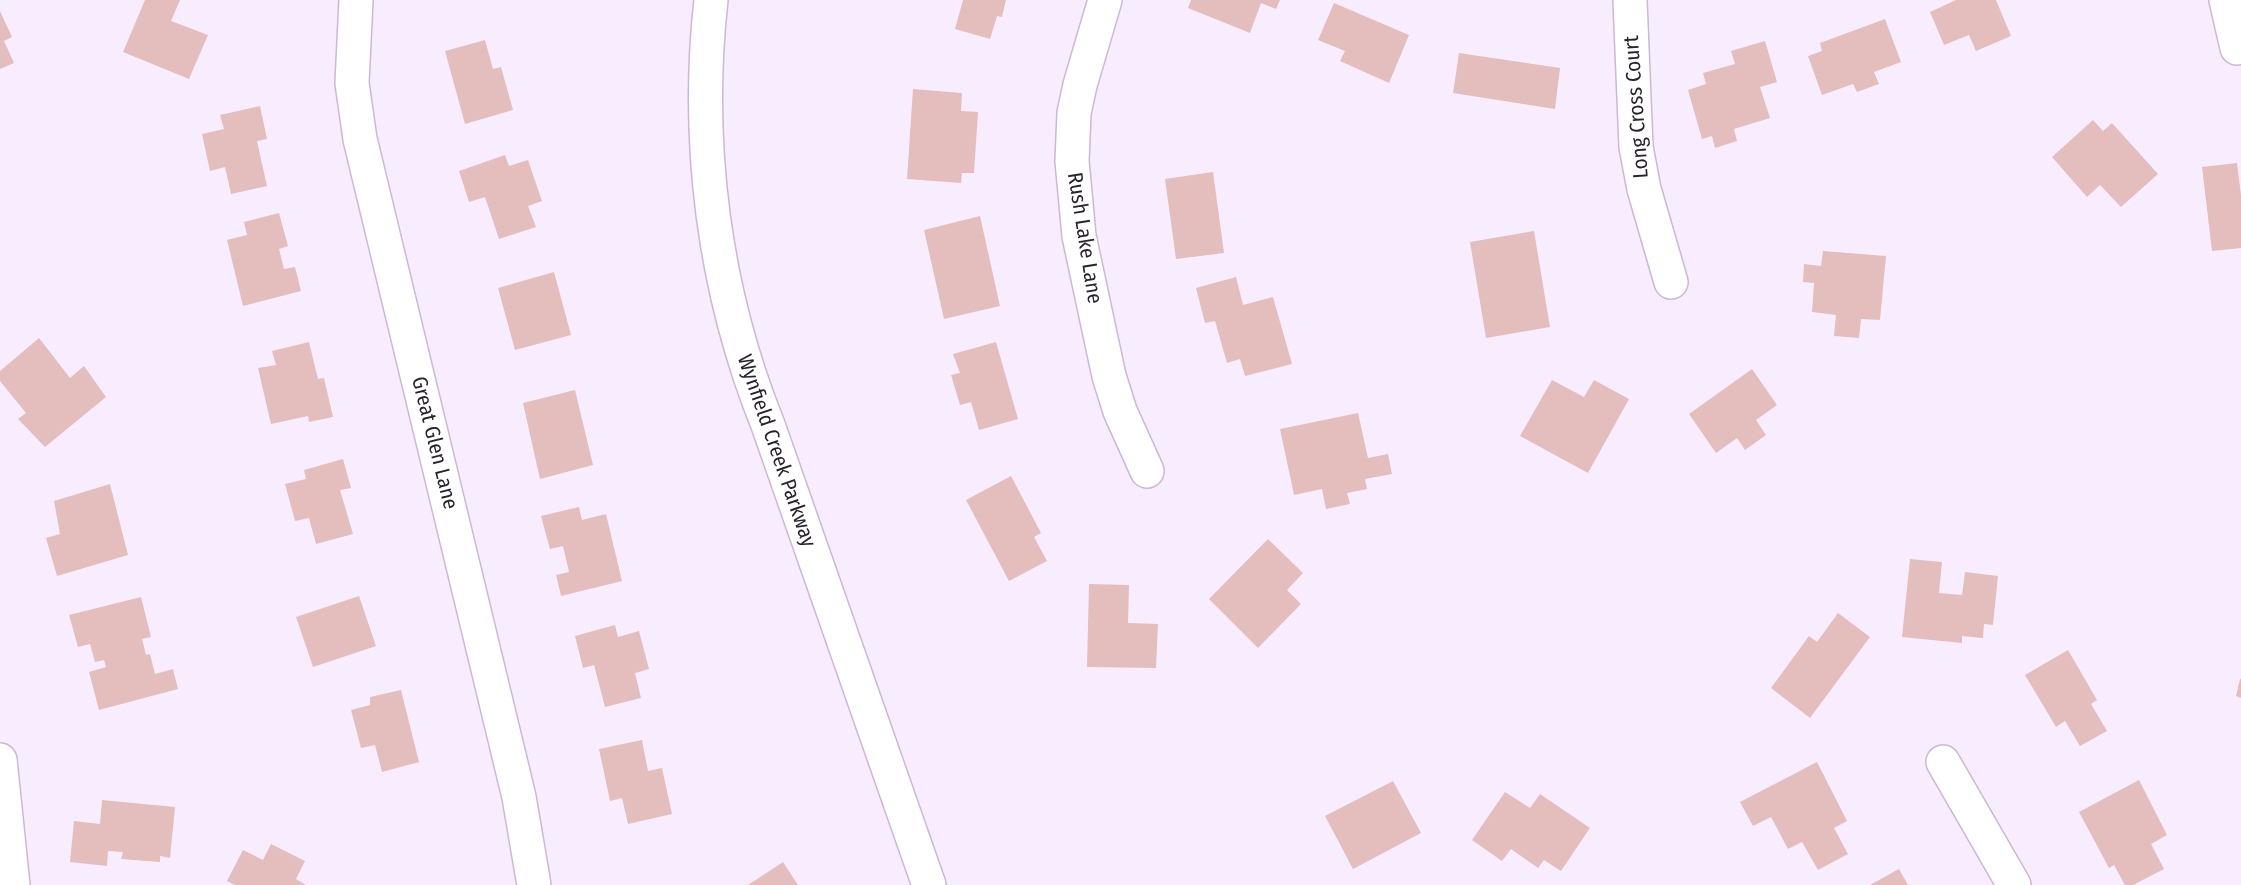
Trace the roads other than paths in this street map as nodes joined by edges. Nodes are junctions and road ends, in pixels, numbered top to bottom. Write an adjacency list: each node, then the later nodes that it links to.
1 (356, 0): 12 (street, Great Glen Lane)
2 (711, 0): 13 (street, Wynfield Creek Parkway)
3 (1105, 0): 8 (street, Rush Lake Lane)
4 (1630, 0): 7 (street, Long Cross Court)
5 (2226, 0): 6 (street)
6 (2237, 48)
7 (1671, 282)
8 (1148, 471)
9 (0, 760): 11 (street)
10 (1943, 762): 14 (street)
11 (13, 885)
12 (534, 885)
13 (929, 885)
14 (2014, 885)

